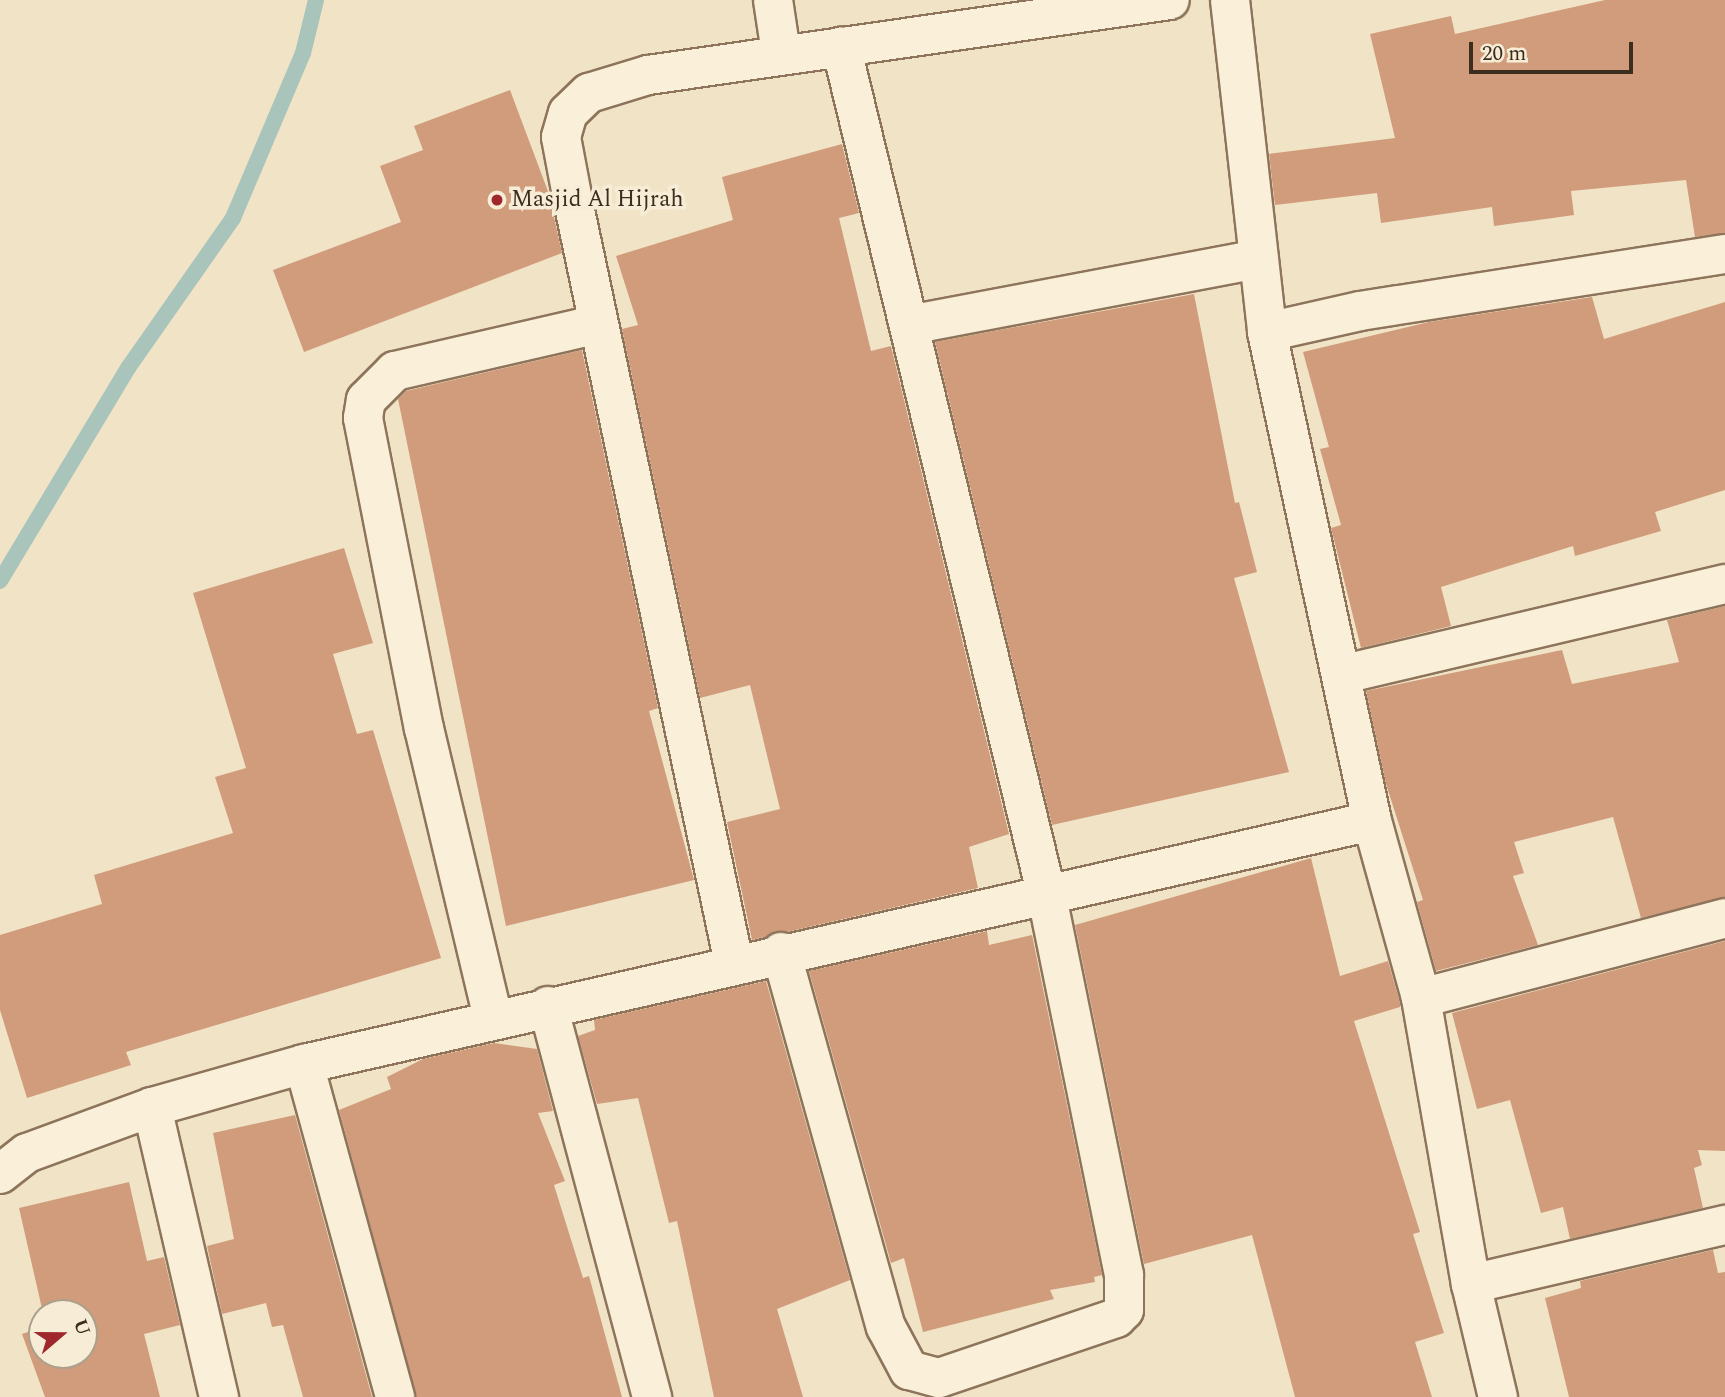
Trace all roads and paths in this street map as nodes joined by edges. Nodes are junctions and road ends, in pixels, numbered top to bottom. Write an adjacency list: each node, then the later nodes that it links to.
1 (773, 0): 5 (street)
2 (1170, 0): 4 (street)
3 (1230, 0): 7 (street)
4 (841, 46): 5 (street); 9 (street)
5 (781, 53): 8 (street)
6 (1725, 254): 10 (street)
7 (1259, 259): 9 (street); 10 (street)
8 (598, 324): 17 (street); 20 (street)
9 (909, 324): 14 (street)
10 (1267, 332): 12 (street)
11 (1725, 584): 12 (street)
12 (1344, 674): 13 (street)
13 (1372, 821): 14 (street); 18 (street)
14 (1045, 892): 16 (street); 16 (street)
15 (1725, 918): 18 (street)
16 (781, 952): 17 (street)
17 (734, 963): 19 (street)
18 (1421, 998): 25 (street)
19 (548, 1006): 20 (street); 28 (street)
20 (493, 1018): 21 (street)
21 (304, 1063): 22 (street); 27 (street)
22 (152, 1107): 23 (street); 26 (street)
23 (0, 1174)
24 (1725, 1225): 25 (street)
25 (1471, 1283): 29 (street)
26 (219, 1397)
27 (395, 1397)
28 (652, 1397)
29 (1498, 1397)

